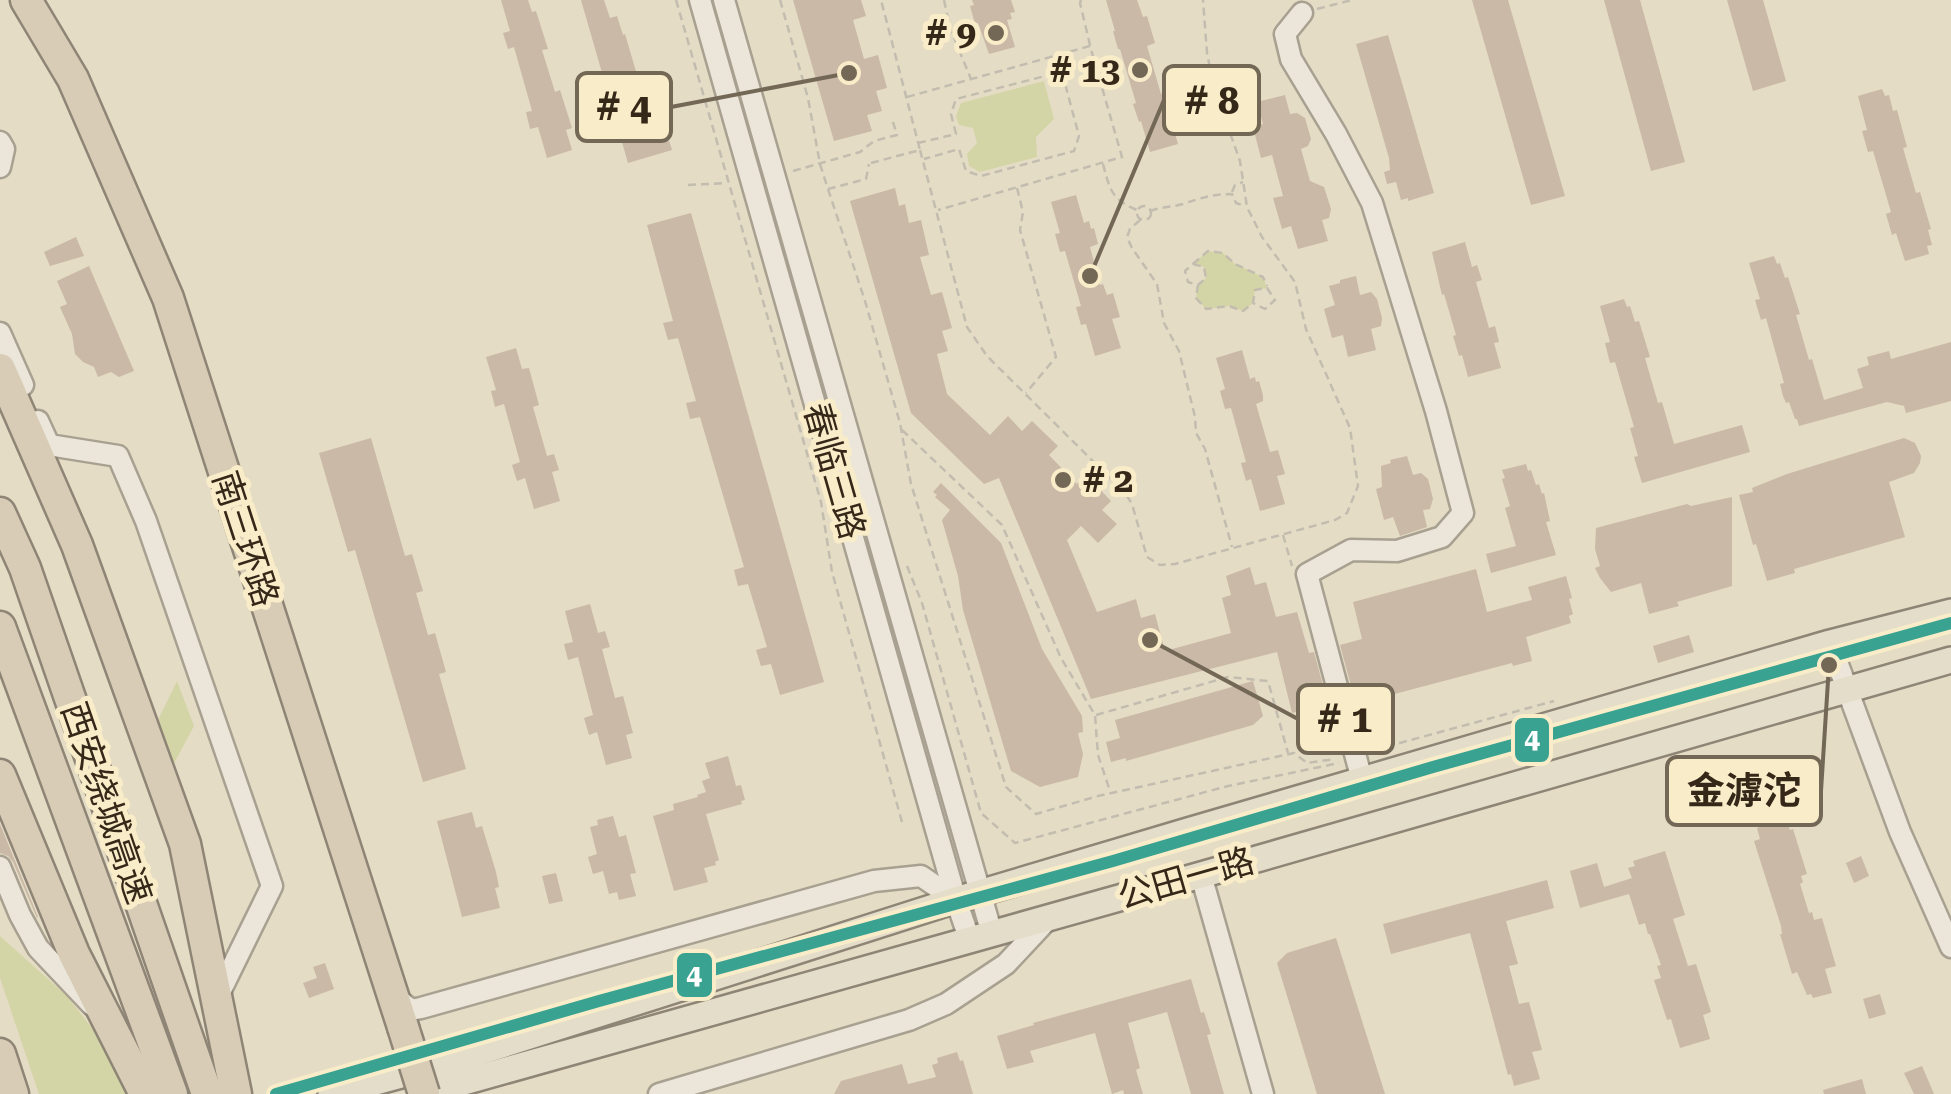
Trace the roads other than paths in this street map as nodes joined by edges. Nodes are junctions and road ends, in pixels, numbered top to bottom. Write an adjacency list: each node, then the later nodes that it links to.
1 (26, 0): 27 (highway, 南三环路)
2 (700, 0): 22 (street, 春临三路)
3 (724, 0): 22 (street, 春临三路)
4 (1302, 14): 17 (street)
5 (0, 142): 6 (street)
6 (0, 167)
7 (0, 332): 9 (street)
8 (0, 369): 10 (highway)
9 (49, 445): 10 (street); 28 (street)
10 (56, 496): 28 (highway)
11 (0, 513): 31 (highway, 西安绕城高速)
12 (1951, 612): 14 (main road, 公田一路)
13 (0, 627): 32 (highway, 西安绕城高速)
14 (1830, 643): 16 (street); 17 (main road, 公田一路)
15 (1951, 660): 16 (main road, 公田一路)
16 (1847, 689): 21 (main road, 公田一路); 25 (street)
17 (1358, 763): 22 (main road, 公田一路)
18 (0, 775): 29 (highway)
19 (0, 808): 26 (street)
20 (0, 867): 26 (street)
21 (1201, 876): 23 (main road, 公田一路); 37 (street)
22 (968, 897): 24 (street, 春临三路); 27 (street); 34 (main road, 公田一路)
23 (1049, 918): 24 (main road, 公田一路); 36 (street)
24 (981, 938): 35 (main road, 公田一路)
25 (1951, 947)
26 (76, 991): 29 (street)
27 (393, 995): 35 (highway, 南三环路, bridge)
28 (217, 998): 31 (highway)
29 (107, 1020): 32 (highway)
30 (0, 1054): 33 (highway)
31 (219, 1086)
32 (163, 1093)
33 (12, 1094)
34 (331, 1094)
35 (423, 1094)
36 (659, 1094)
37 (1264, 1094)

